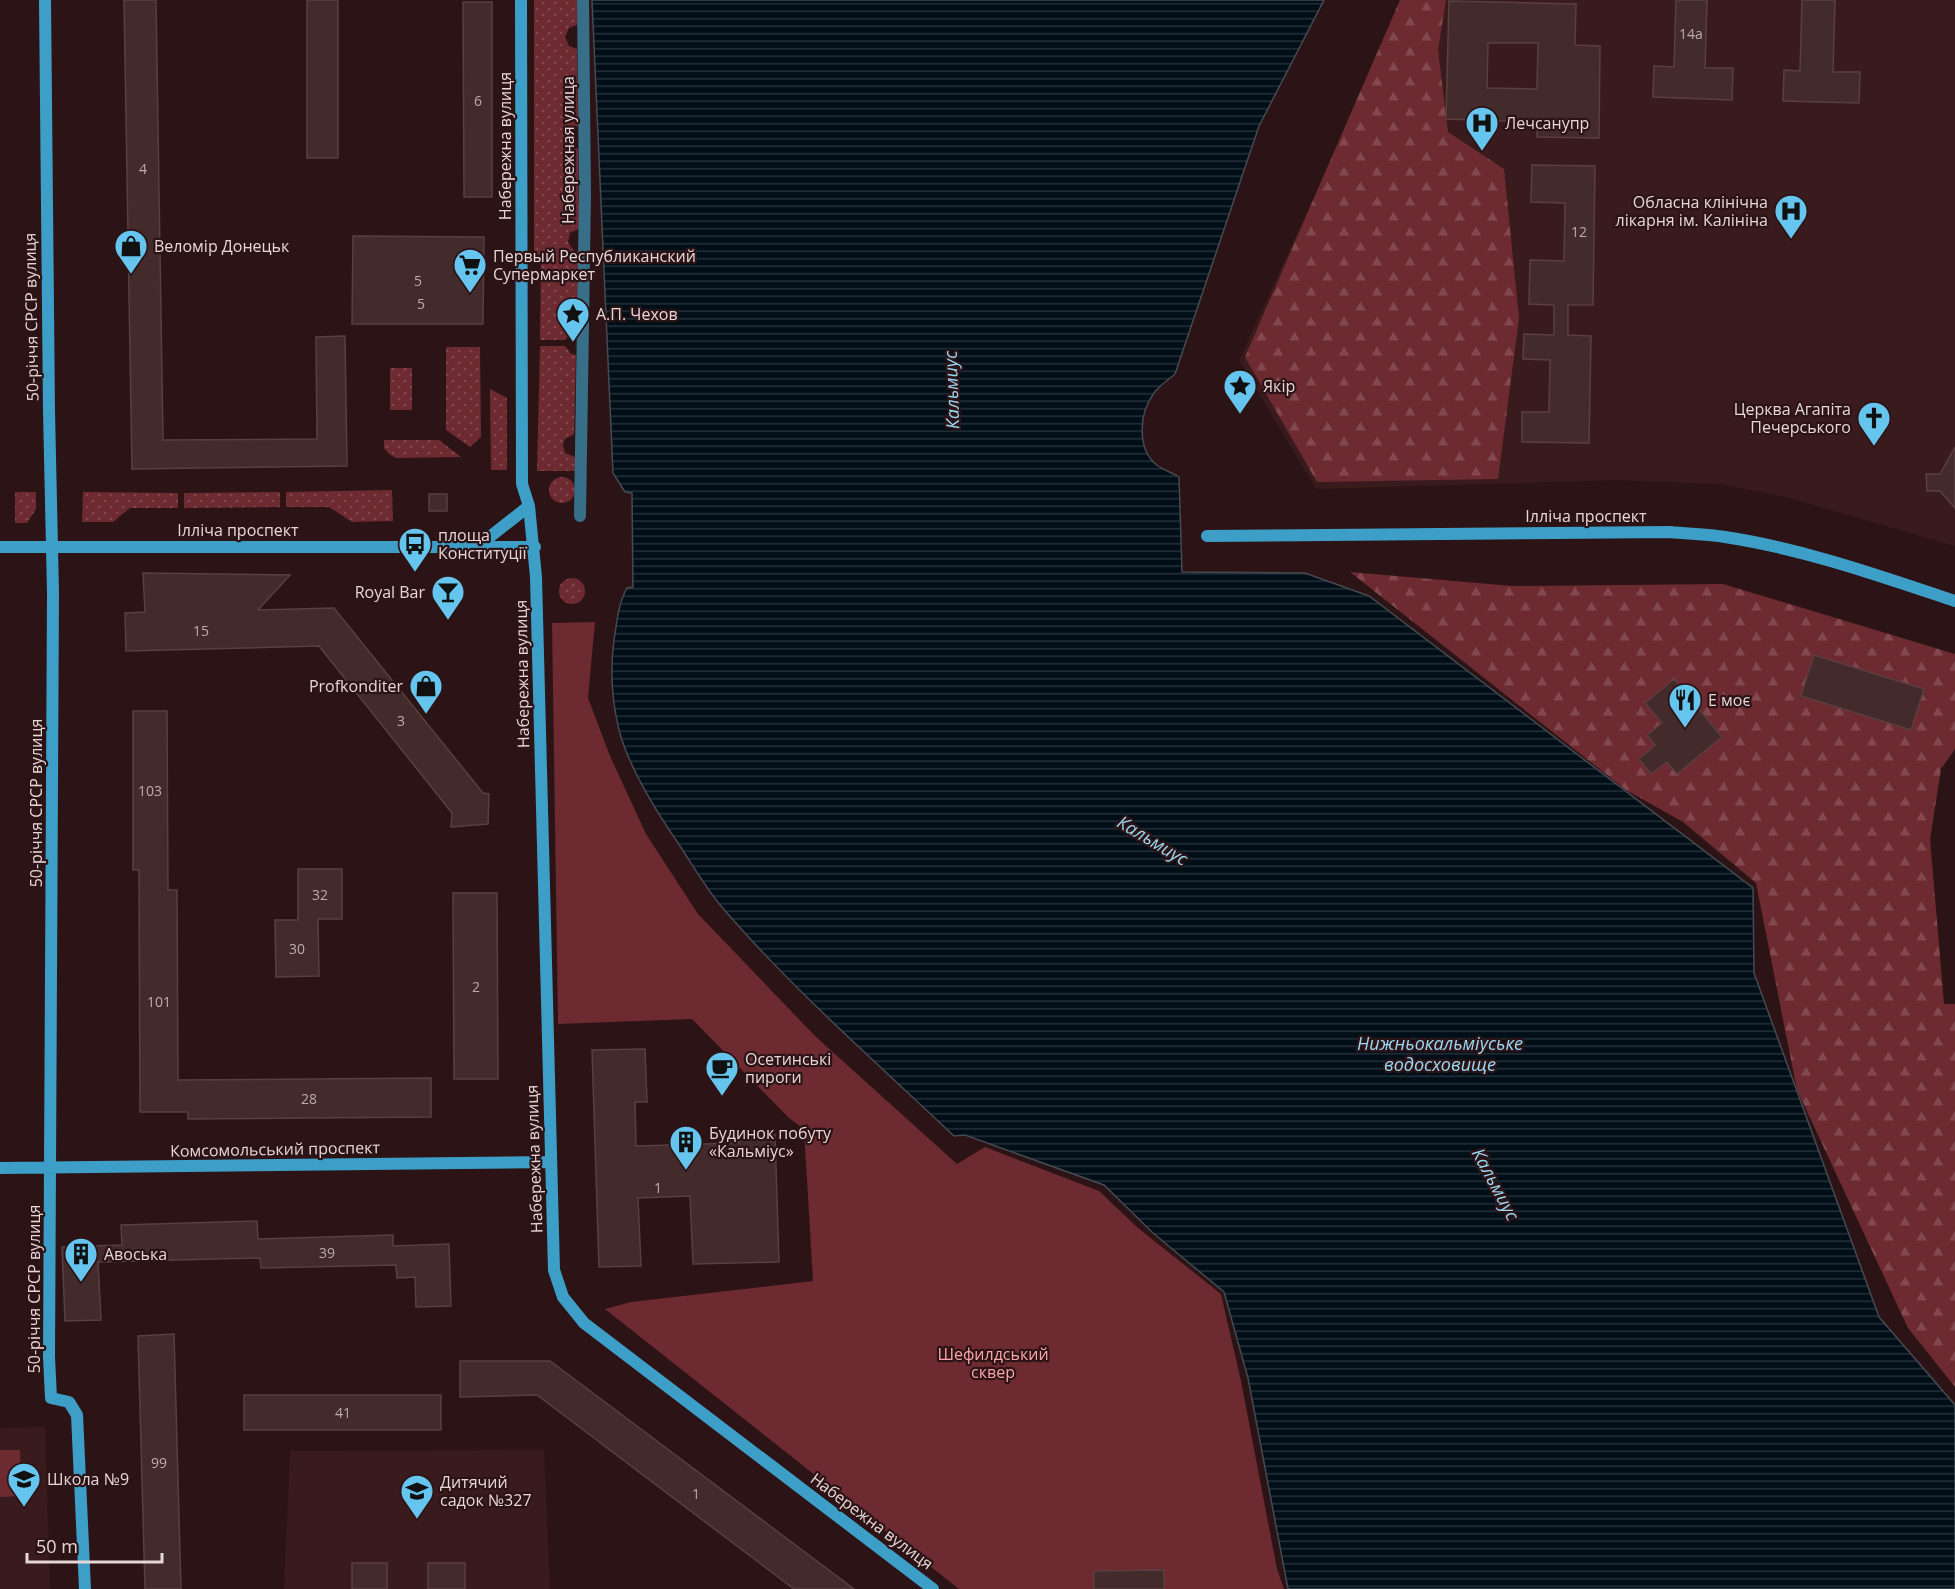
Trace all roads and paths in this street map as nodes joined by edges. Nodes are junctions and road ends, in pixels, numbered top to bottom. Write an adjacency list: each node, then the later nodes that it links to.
1 (45, 0): 8 (street, 50-річчя СРСР вулиця)
2 (521, 0): 4 (street, Набережна вулиця)
3 (583, 0): 5 (street, Набережная улица)
4 (529, 506): 9 (street); 10 (street)
5 (580, 516)
6 (1207, 536): 11 (street, Ілліча проспект)
7 (0, 547): 8 (street, Ілліча проспект)
8 (52, 547): 9 (street, Ілліча проспект); 13 (street, 50-річчя СРСР вулиця)
9 (477, 547): 10 (street, Ілліча проспект)
10 (535, 547): 12 (street, Набережна вулиця)
11 (1955, 601)
12 (550, 1162): 13 (street, Комсомольський проспект); 16 (street, Набережна вулиця)
13 (51, 1167): 14 (street, Комсомольський проспект); 15 (street, 50-річчя СРСР вулиця)
14 (0, 1168)
15 (85, 1589)
16 (933, 1589)

